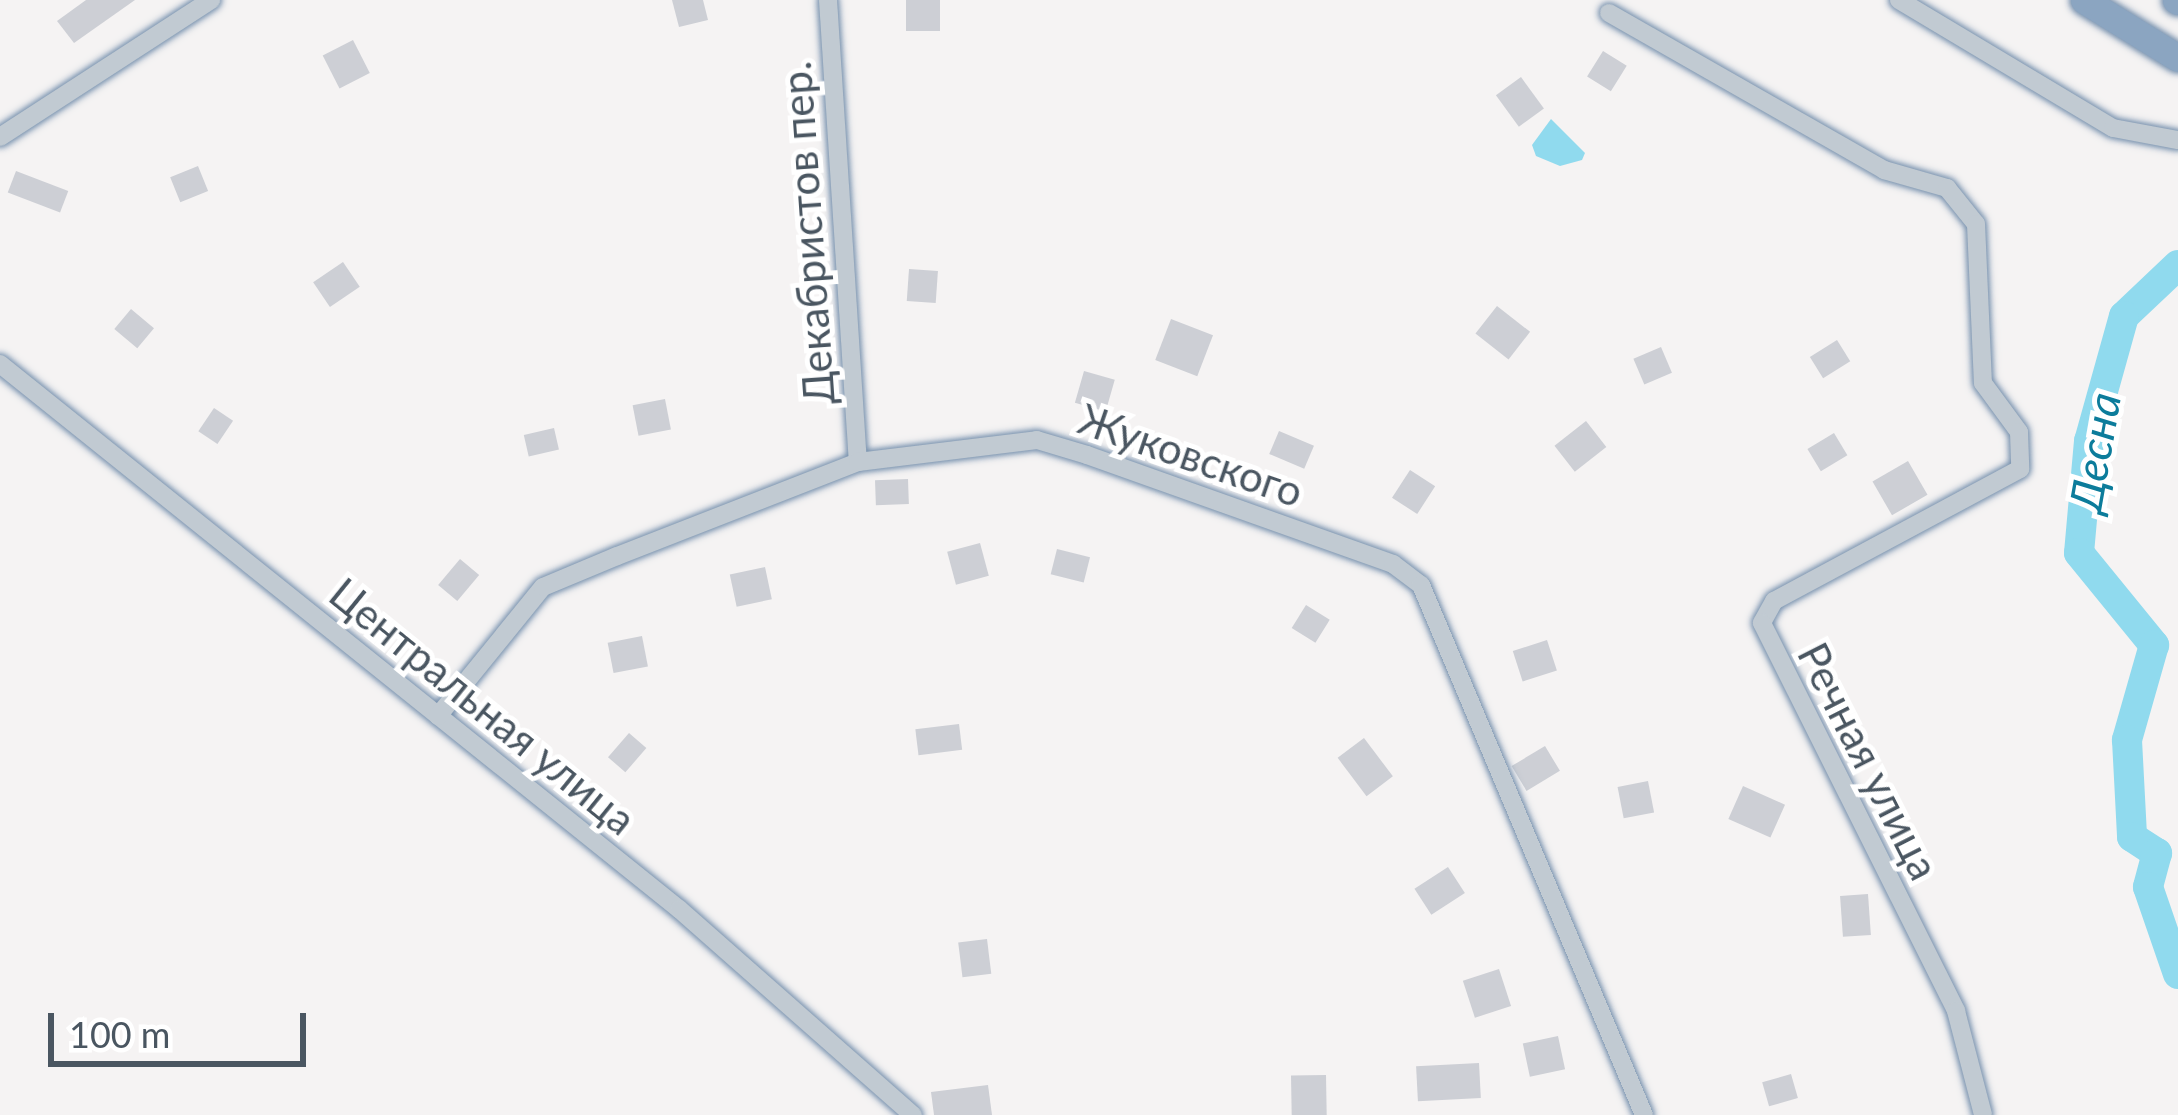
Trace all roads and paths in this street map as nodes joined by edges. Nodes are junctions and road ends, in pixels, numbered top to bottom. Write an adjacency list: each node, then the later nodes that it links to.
1 (211, 0): 7 (street)
2 (828, 0): 10 (street, Декабристов пер.)
3 (1899, 0): 8 (street)
4 (2084, 0): 6 (highway)
5 (1609, 14): 14 (street, Речная улица)
6 (2174, 55)
7 (0, 136)
8 (2178, 140)
9 (0, 364): 11 (street, Центральная улица)
10 (859, 462): 11 (street, Жуковского); 13 (street, Жуковского)
11 (438, 716): 12 (street, Центральная улица)
12 (913, 1115)
13 (1644, 1115)
14 (1983, 1115)

